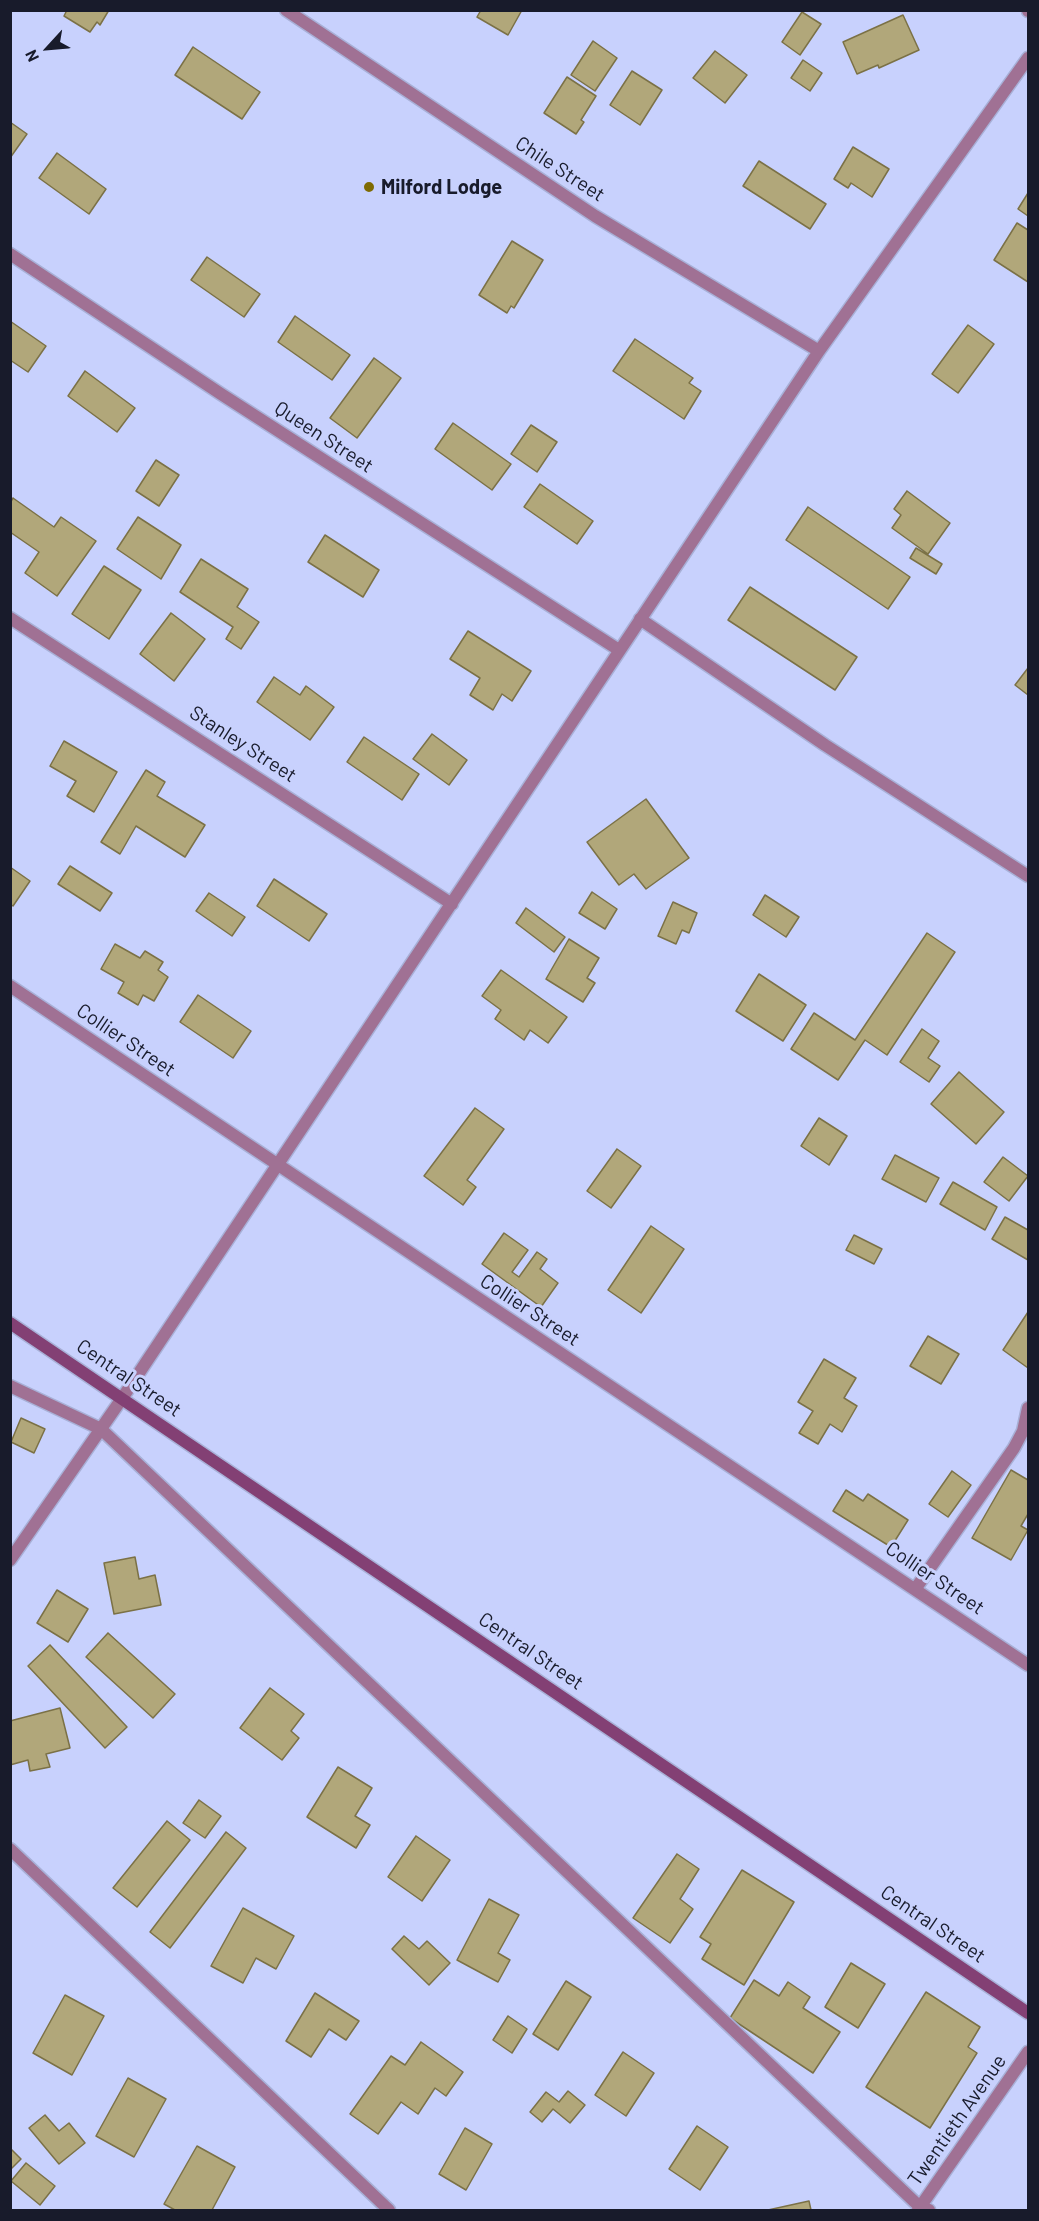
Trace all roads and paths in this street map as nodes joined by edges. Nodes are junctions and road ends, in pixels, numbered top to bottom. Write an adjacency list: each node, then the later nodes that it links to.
1 (286, 10): 4 (street, Chile Street)
2 (1029, 58): 4 (street)
3 (10, 254): 7 (street, Queen Street)
4 (819, 351): 6 (street)
5 (10, 618): 9 (street, Stanley Street)
6 (640, 619): 7 (street); 8 (street)
7 (619, 650): 9 (street)
8 (1029, 876)
9 (452, 904): 11 (street)
10 (10, 986): 11 (street, Collier Street)
11 (277, 1163): 14 (street); 18 (street, Collier Street)
12 (10, 1323): 14 (main road, Central Street)
13 (10, 1386): 16 (street)
14 (123, 1398): 16 (street); 21 (main road, Central Street)
15 (1029, 1408): 18 (street)
16 (101, 1429): 17 (street); 23 (street)
17 (10, 1560)
18 (916, 1588): 19 (street, Collier Street)
19 (1029, 1665)
20 (10, 1849): 24 (street)
21 (1029, 2013)
22 (1029, 2052): 23 (street, Twentieth Avenue)
23 (922, 2209)
24 (388, 2211)

